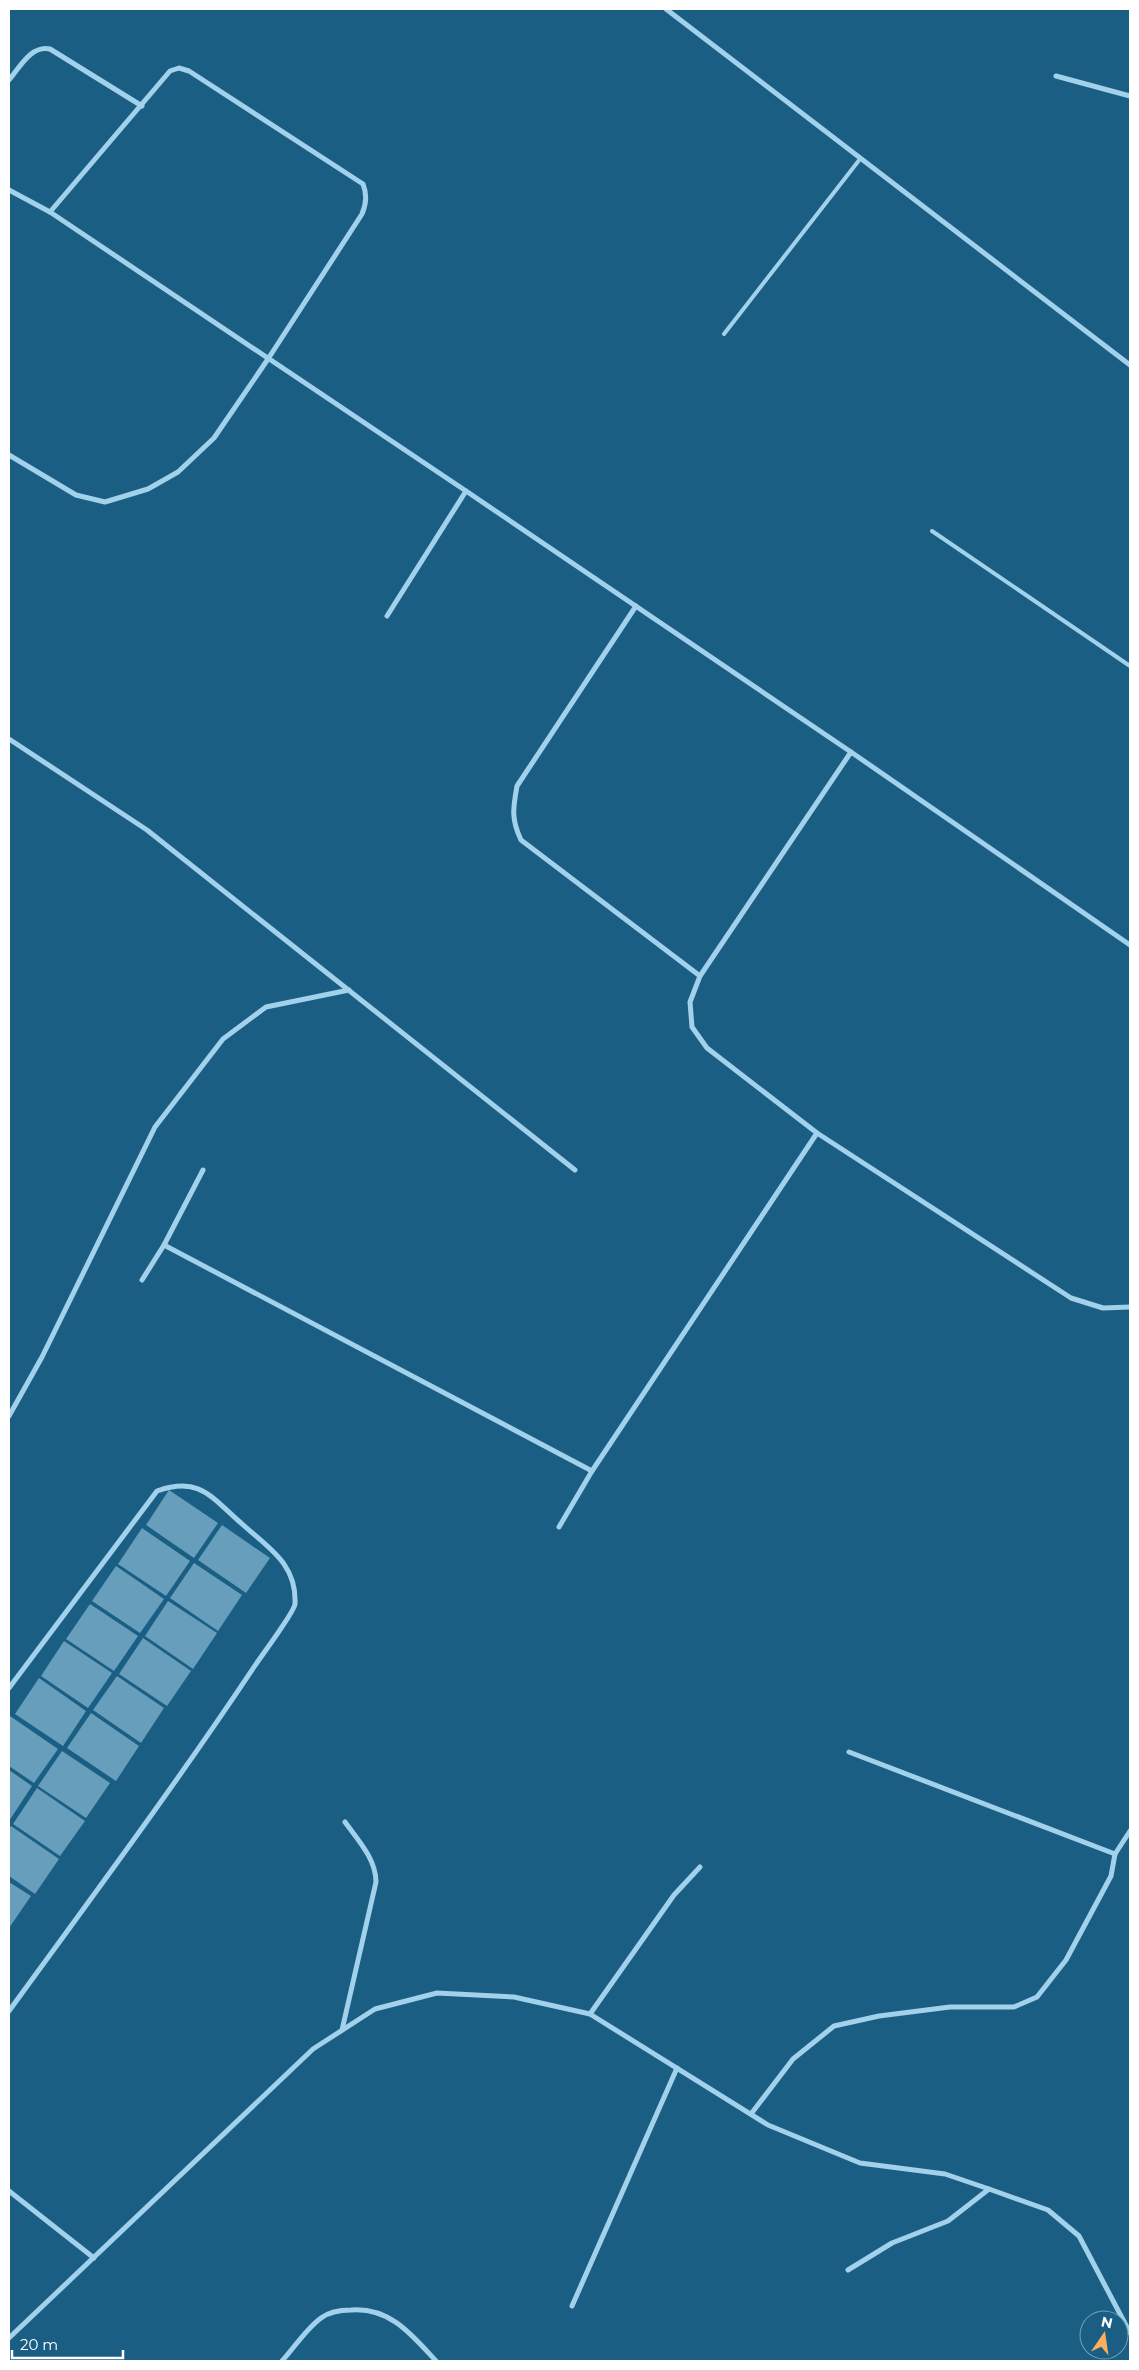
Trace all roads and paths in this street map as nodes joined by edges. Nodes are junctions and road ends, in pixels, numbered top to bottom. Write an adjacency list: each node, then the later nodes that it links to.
1 (666, 9): 6 (street)
2 (1056, 76): 4 (street)
3 (9, 80): 5 (street)
4 (1130, 96)
5 (142, 106): 8 (street); 10 (street)
6 (860, 159): 9 (lane); 11 (street)
7 (9, 190): 8 (street)
8 (50, 212): 10 (street)
9 (724, 334)
10 (268, 359): 12 (street); 13 (street)
11 (1130, 365)
12 (9, 454)
13 (466, 491): 15 (street); 16 (street)
14 (932, 531): 17 (lane)
15 (636, 606): 19 (street); 21 (street)
16 (387, 616)
17 (1130, 666)
18 (9, 739): 22 (street)
19 (851, 752): 20 (street); 21 (street)
20 (1130, 945)
21 (700, 976): 23 (street)
22 (349, 990): 25 (street); 29 (street)
23 (817, 1133): 28 (street); 30 (street)
24 (203, 1170): 26 (street)
25 (575, 1170)
26 (164, 1245): 27 (street); 30 (street)
27 (142, 1280)
28 (1130, 1307)
29 (9, 1416)
30 (592, 1471): 31 (street)
31 (559, 1527)
32 (9, 1688): 38 (street)
33 (849, 1752): 36 (street)
34 (346, 1822): 40 (street)
35 (1130, 1831): 36 (street)
36 (1115, 1854): 42 (street)
37 (700, 1867): 39 (street)
38 (9, 2011)
39 (590, 2014): 40 (street); 41 (street)
40 (342, 2030): 45 (street)
41 (677, 2068): 42 (street); 47 (street)
42 (751, 2114): 43 (street)
43 (989, 2189): 46 (street); 48 (street)
44 (9, 2190): 45 (street)
45 (94, 2258): 49 (street)
46 (848, 2270)
47 (572, 2306)
48 (1130, 2333)
49 (9, 2338)
50 (282, 2361): 51 (street)
51 (436, 2361)

